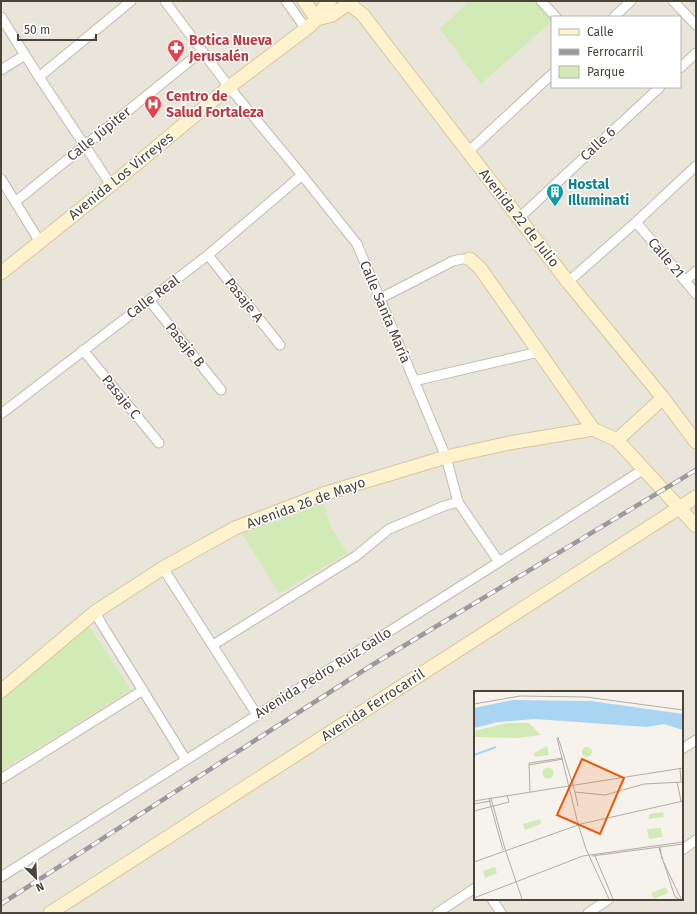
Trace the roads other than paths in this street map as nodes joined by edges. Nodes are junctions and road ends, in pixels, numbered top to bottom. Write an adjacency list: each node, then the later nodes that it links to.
1 (131, 1): 22 (street)
2 (166, 1): 16 (street, Calle Santa María)
3 (286, 1): 15 (street)
4 (304, 1): 13 (street)
5 (330, 1): 13 (street, Avenida Los Virreyes)
6 (541, 1): 10 (street)
7 (631, 1): 11 (street)
8 (673, 1): 14 (street)
9 (350, 2): 13 (street, Avenida Los Virreyes); 26 (street, Avenida 22 de Julio)
10 (555, 16)
11 (615, 16)
12 (1, 17): 18 (street)
13 (317, 19): 15 (street, Avenida Los Virreyes)
14 (696, 25)
15 (306, 29): 23 (street, Avenida Los Virreyes)
16 (202, 51): 23 (street, Calle Santa María); 25 (street, Calle Júpiter)
17 (696, 53): 19 (street)
18 (24, 55): 20 (street); 22 (street)
19 (681, 67)
20 (1, 70)
21 (551, 75): 26 (street)
22 (38, 77): 25 (street)
23 (229, 87): 28 (street, Calle Santa María); 30 (street, Avenida Los Virreyes)
24 (659, 88): 32 (street, Calle 6)
25 (85, 146): 30 (street); 31 (street, Calle Júpiter)
26 (468, 152): 32 (street, Avenida 22 de Julio)
27 (696, 166): 33 (street)
28 (302, 175): 35 (street, Calle Real); 42 (street, Calle Santa María)
29 (1, 179): 31 (street)
30 (111, 185): 34 (street, Avenida Los Virreyes)
31 (15, 202): 34 (street)
32 (518, 218): 40 (street, Avenida 22 de Julio)
33 (636, 222): 39 (street, Calle 21); 40 (street)
34 (40, 242): 38 (street, Avenida Los Virreyes)
35 (208, 255): 43 (street, Calle Real); 44 (street, Pasaje A)
36 (470, 259): 42 (street); 46 (street)
37 (696, 271): 39 (street)
38 (1, 273)
39 (685, 281): 41 (street, Calle 21)
40 (568, 282): 49 (street, Avenida 22 de Julio)
41 (696, 294)
42 (379, 299): 47 (street, Calle Santa María)
43 (149, 300): 45 (street, Calle Real); 48 (street, Pasaje B)
44 (280, 345)
45 (83, 350): 50 (street, Calle Real); 54 (street, Pasaje C)
46 (539, 352): 47 (street); 51 (street)
47 (414, 381): 55 (street, Calle Santa María)
48 (221, 390)
49 (663, 398): 52 (street, Avenida 22 de Julio); 53 (street)
50 (1, 414)
51 (593, 429): 53 (street); 55 (street, Avenida 26 de Mayo)
52 (695, 437)
53 (617, 440): 56 (street)
54 (159, 443)
55 (446, 457): 58 (street, Calle Santa María); 62 (street, Avenida 26 de Mayo)
56 (644, 469): 59 (street); 61 (street, Avenida Pedro Ruiz Gallo)
57 (696, 497): 59 (street, Avenida Ferrocarril)
58 (458, 502): 61 (street, Calle Santa María); 64 (street)
59 (679, 508): 60 (street); 78 (street, Avenida Ferrocarril)
60 (696, 526)
61 (499, 562): 67 (street, Avenida Pedro Ruiz Gallo)
62 (163, 568): 63 (street, Avenida 26 de Mayo); 64 (street)
63 (95, 612): 65 (street); 66 (street, Avenida 26 de Mayo)
64 (213, 645): 67 (street)
65 (143, 690): 70 (street); 71 (street)
66 (1, 691)
67 (257, 716): 70 (street, Avenida Pedro Ruiz Gallo)
68 (696, 740): 69 (street)
69 (683, 748)
70 (186, 760): 74 (street, Avenida Pedro Ruiz Gallo)
71 (1, 779)
72 (696, 840): 73 (street)
73 (683, 849)
74 (1, 877)
75 (474, 889): 79 (street)
76 (493, 900): 80 (street)
77 (608, 900): 81 (street)
78 (50, 913)
79 (437, 913)
80 (501, 913)
81 (588, 913)

